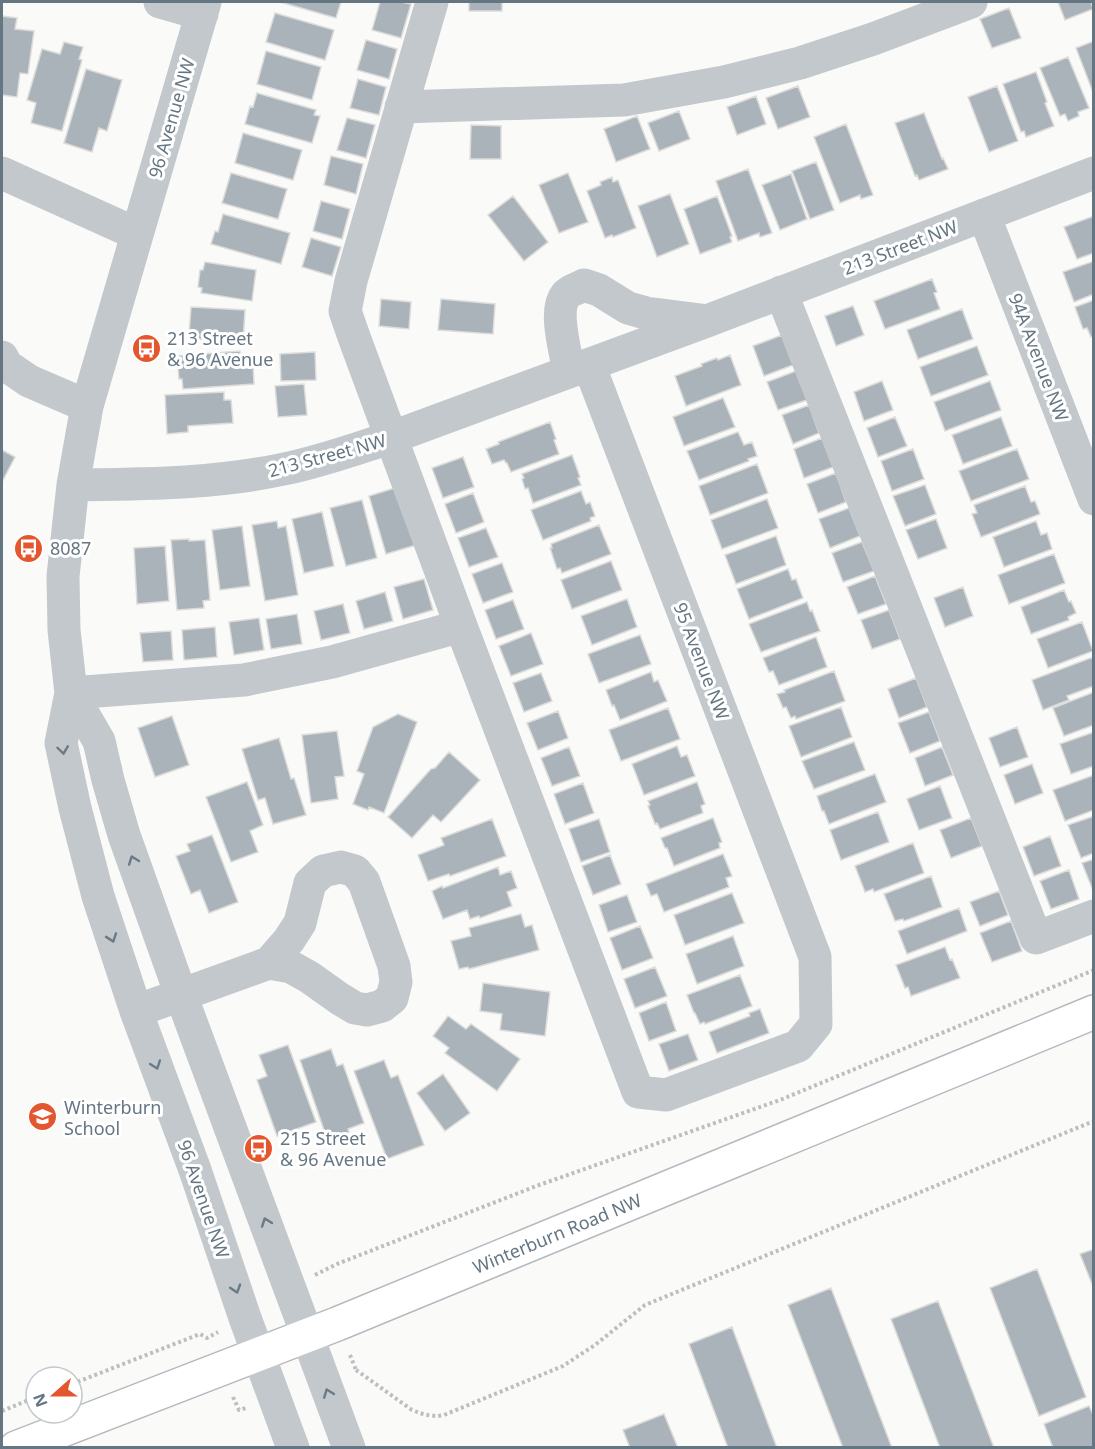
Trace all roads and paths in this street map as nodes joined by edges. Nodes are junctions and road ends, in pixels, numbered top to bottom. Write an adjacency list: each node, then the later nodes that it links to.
1 (160, 2): 4 (street)
2 (432, 2): 5 (street)
3 (971, 2): 5 (street)
4 (203, 8): 9 (street, 96 Avenue NW)
5 (401, 107): 15 (street)
6 (2, 173): 9 (street)
7 (1094, 173): 8 (street, 213 Street NW)
8 (984, 215): 10 (street, 213 Street NW); 17 (street, 94A Avenue NW)
9 (137, 234): 14 (street, 96 Avenue NW)
10 (781, 292): 11 (street, 213 Street NW); 20 (street)
11 (707, 321): 13 (street, 213 Street NW); 13 (street, 213 Street NW)
12 (2, 357): 14 (street)
13 (579, 368): 15 (street, 213 Street NW); 18 (street, 95 Avenue NW)
14 (87, 406): 16 (street, 96 Avenue NW)
15 (390, 438): 16 (street, 213 Street NW); 18 (street)
16 (73, 486): 19 (street, 96 Avenue NW)
17 (1094, 499)
18 (461, 626): 19 (street)
19 (71, 693): 23 (street, 96 Avenue NW, one-way to 19); 24 (street, 96 Avenue NW, one-way to 24)
20 (1094, 916)
21 (269, 963): 21 (street); 23 (street)
22 (1094, 970): 27 (path)
23 (181, 994): 24 (street); 27 (street, 96 Avenue NW, one-way to 23)
24 (136, 1011): 28 (street, 96 Avenue NW, one-way to 28)
25 (1094, 1012): 29 (main road, Winterburn Road NW)
26 (1094, 1121): 31 (path)
27 (291, 1291): 29 (street, 96 Avenue NW)
28 (245, 1318): 30 (street, 96 Avenue NW); 32 (path)
29 (307, 1336): 30 (main road, Winterburn Road NW); 37 (street, 96 Avenue NW, one-way to 29)
30 (259, 1354): 35 (main road, Winterburn Road NW); 36 (street, 96 Avenue NW)
31 (356, 1370)
32 (84, 1378)
33 (24, 1402): 34 (path)
34 (2, 1411)
35 (16, 1448)
36 (293, 1448)
37 (349, 1448)

